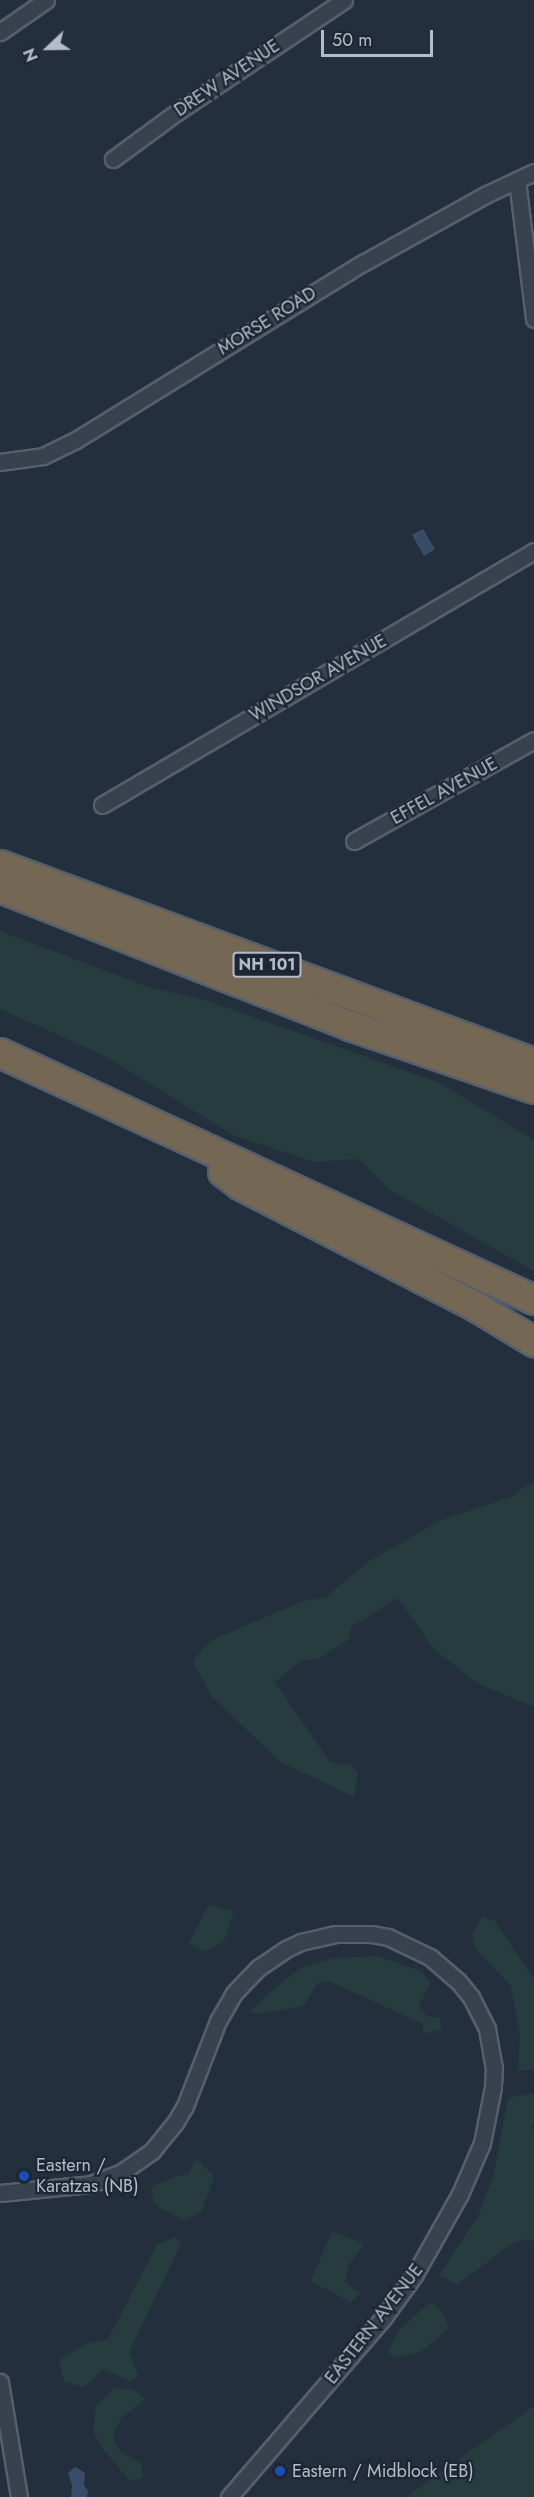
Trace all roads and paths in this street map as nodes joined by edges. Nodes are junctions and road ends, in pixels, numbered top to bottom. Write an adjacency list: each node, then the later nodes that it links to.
1 (46, 0): 3 (street)
2 (345, 0): 4 (street, DREW AVENUE)
3 (0, 32)
4 (112, 159)
5 (534, 172): 6 (street, MORSE ROAD)
6 (517, 180): 7 (street); 8 (street, MORSE ROAD)
7 (534, 319)
8 (0, 462)
9 (534, 551): 11 (street, WINDSOR AVENUE)
10 (534, 740): 12 (street, EFFEL AVENUE)
11 (102, 805)
12 (354, 841)
13 (0, 866): 16 (highway, NH 101)
14 (0, 888): 17 (highway)
15 (0, 1053): 18 (highway)
16 (534, 1063)
17 (534, 1089)
18 (163, 1129): 19 (highway); 20 (highway)
19 (534, 1300)
20 (534, 1342)
21 (0, 2193): 24 (street, EASTERN AVENUE)
22 (0, 2382): 23 (street)
23 (19, 2497)
24 (229, 2497)

